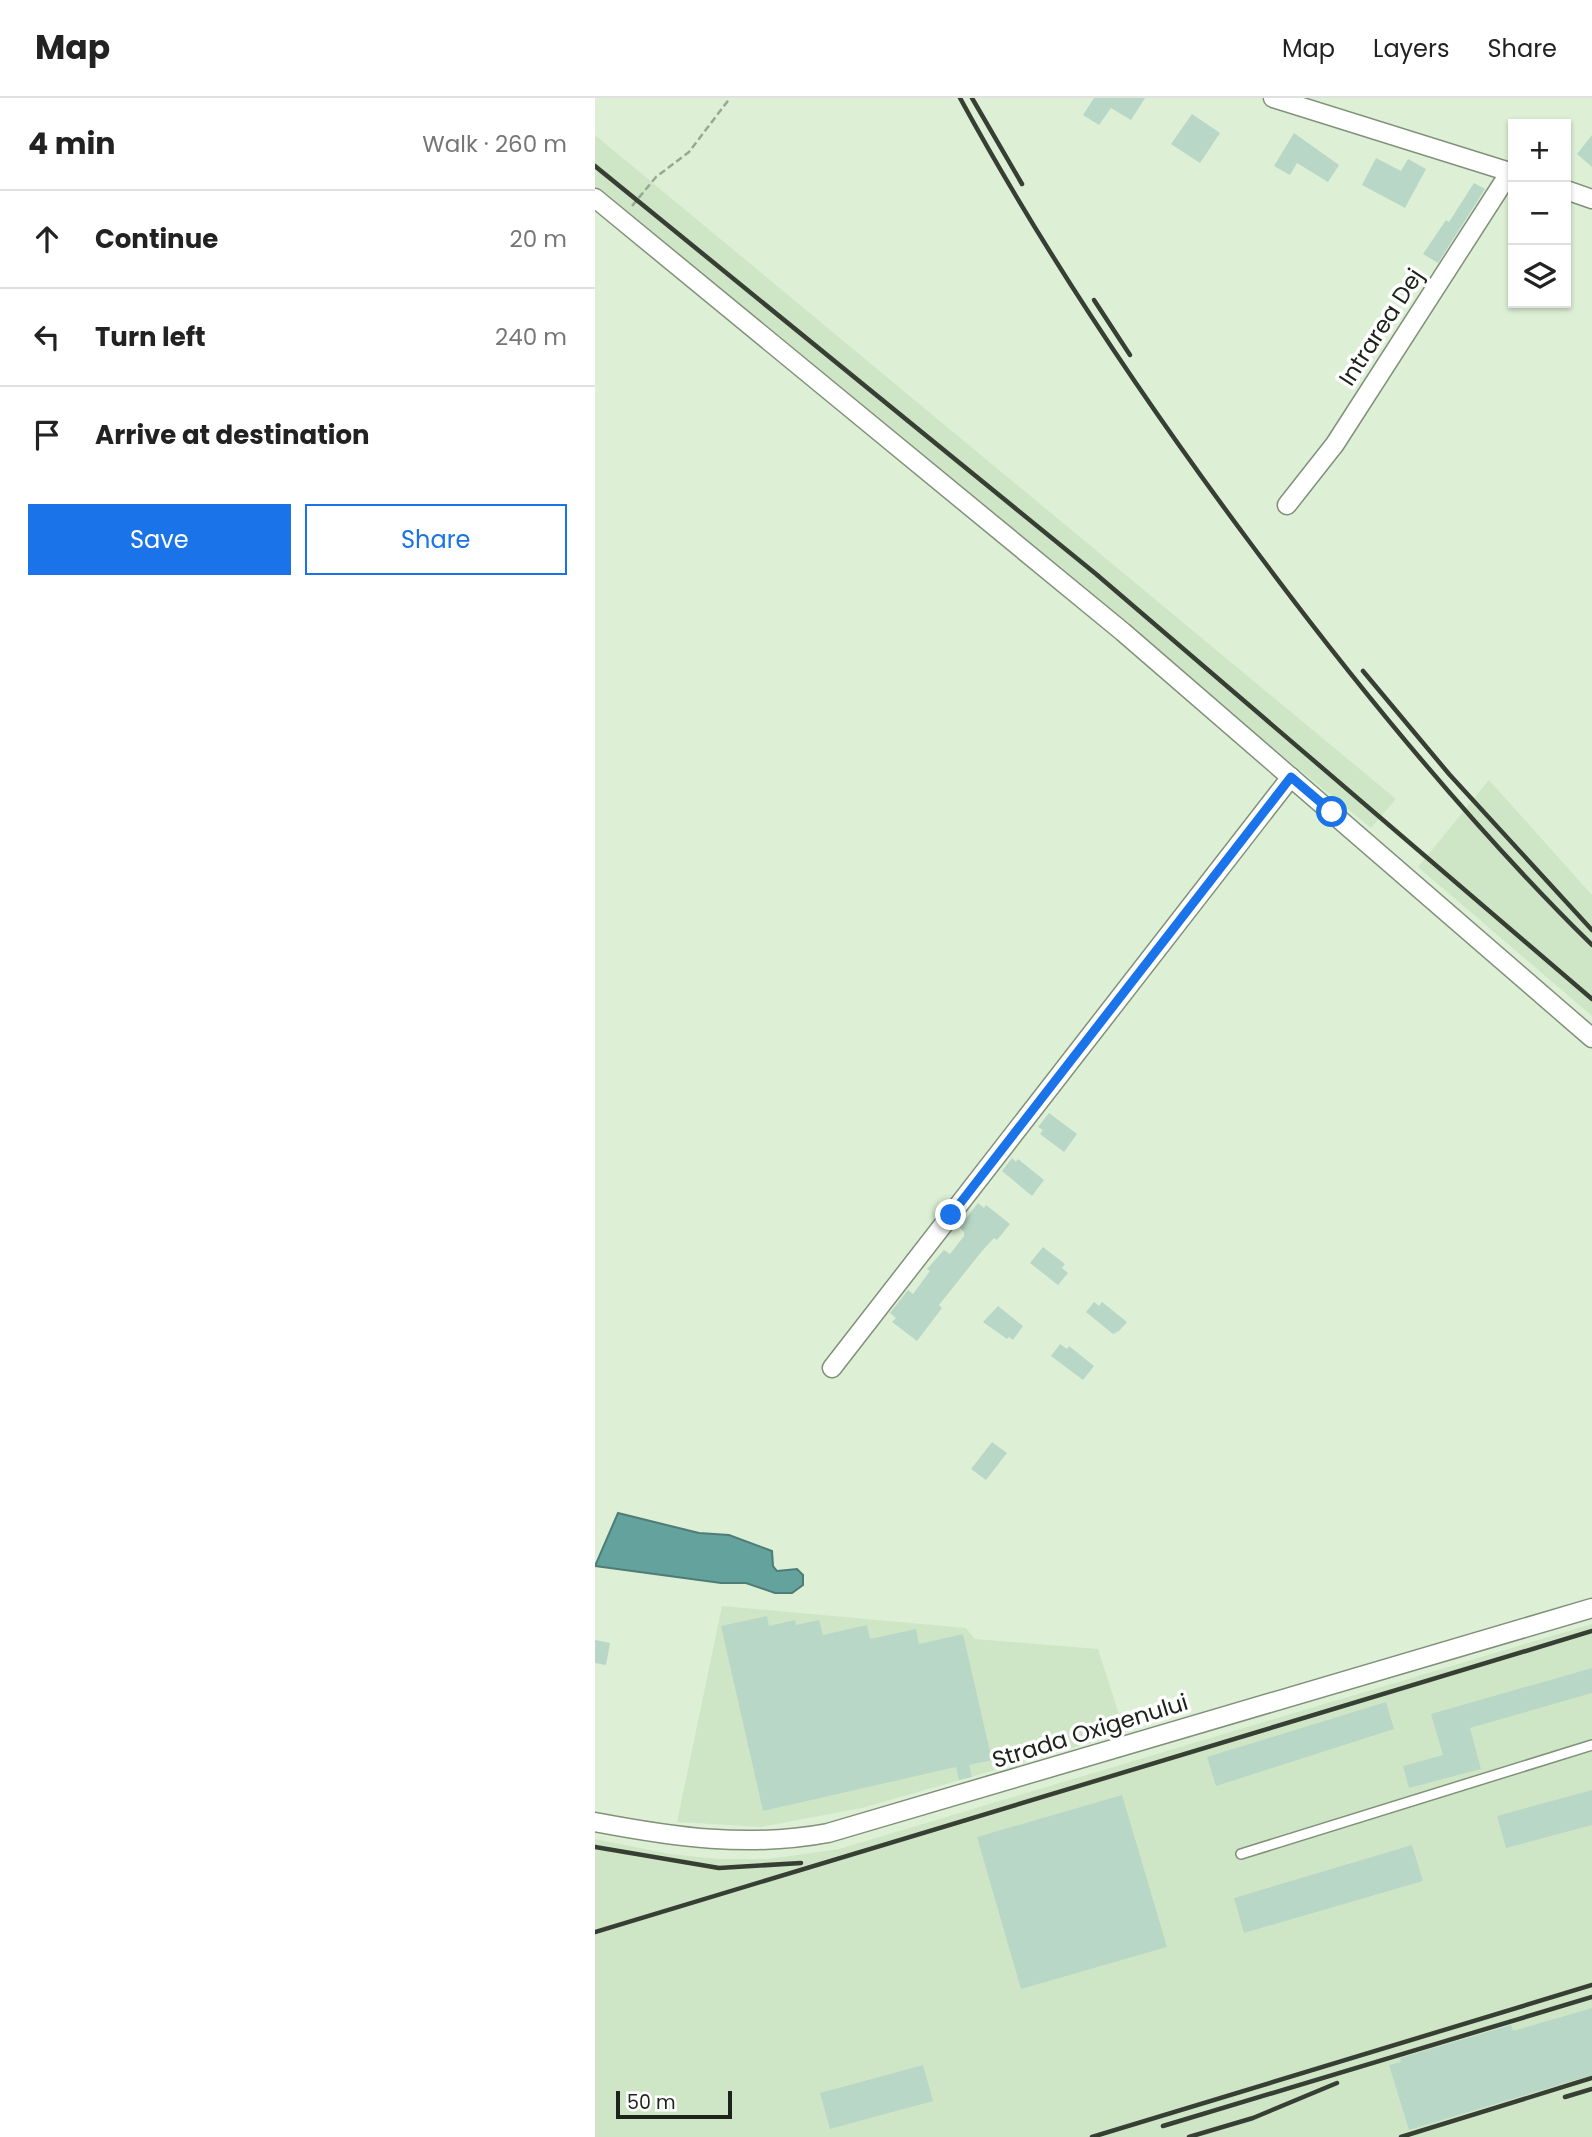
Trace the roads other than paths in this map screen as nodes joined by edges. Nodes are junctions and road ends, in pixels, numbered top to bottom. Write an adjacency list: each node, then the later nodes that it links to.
1 (1273, 98): 2 (street)
2 (1508, 171)
3 (1508, 178): 7 (street, Intrarea Dej)
4 (1571, 193): 6 (street)
5 (595, 198): 8 (street)
6 (1592, 199)
7 (1287, 505)
8 (1291, 777): 9 (street); 10 (street)
9 (1592, 1038)
10 (832, 1368)
11 (1592, 1608): 13 (street, Strada Oxigenului)
12 (1592, 1745): 14 (lane)
13 (595, 1822)
14 (1241, 1854)

